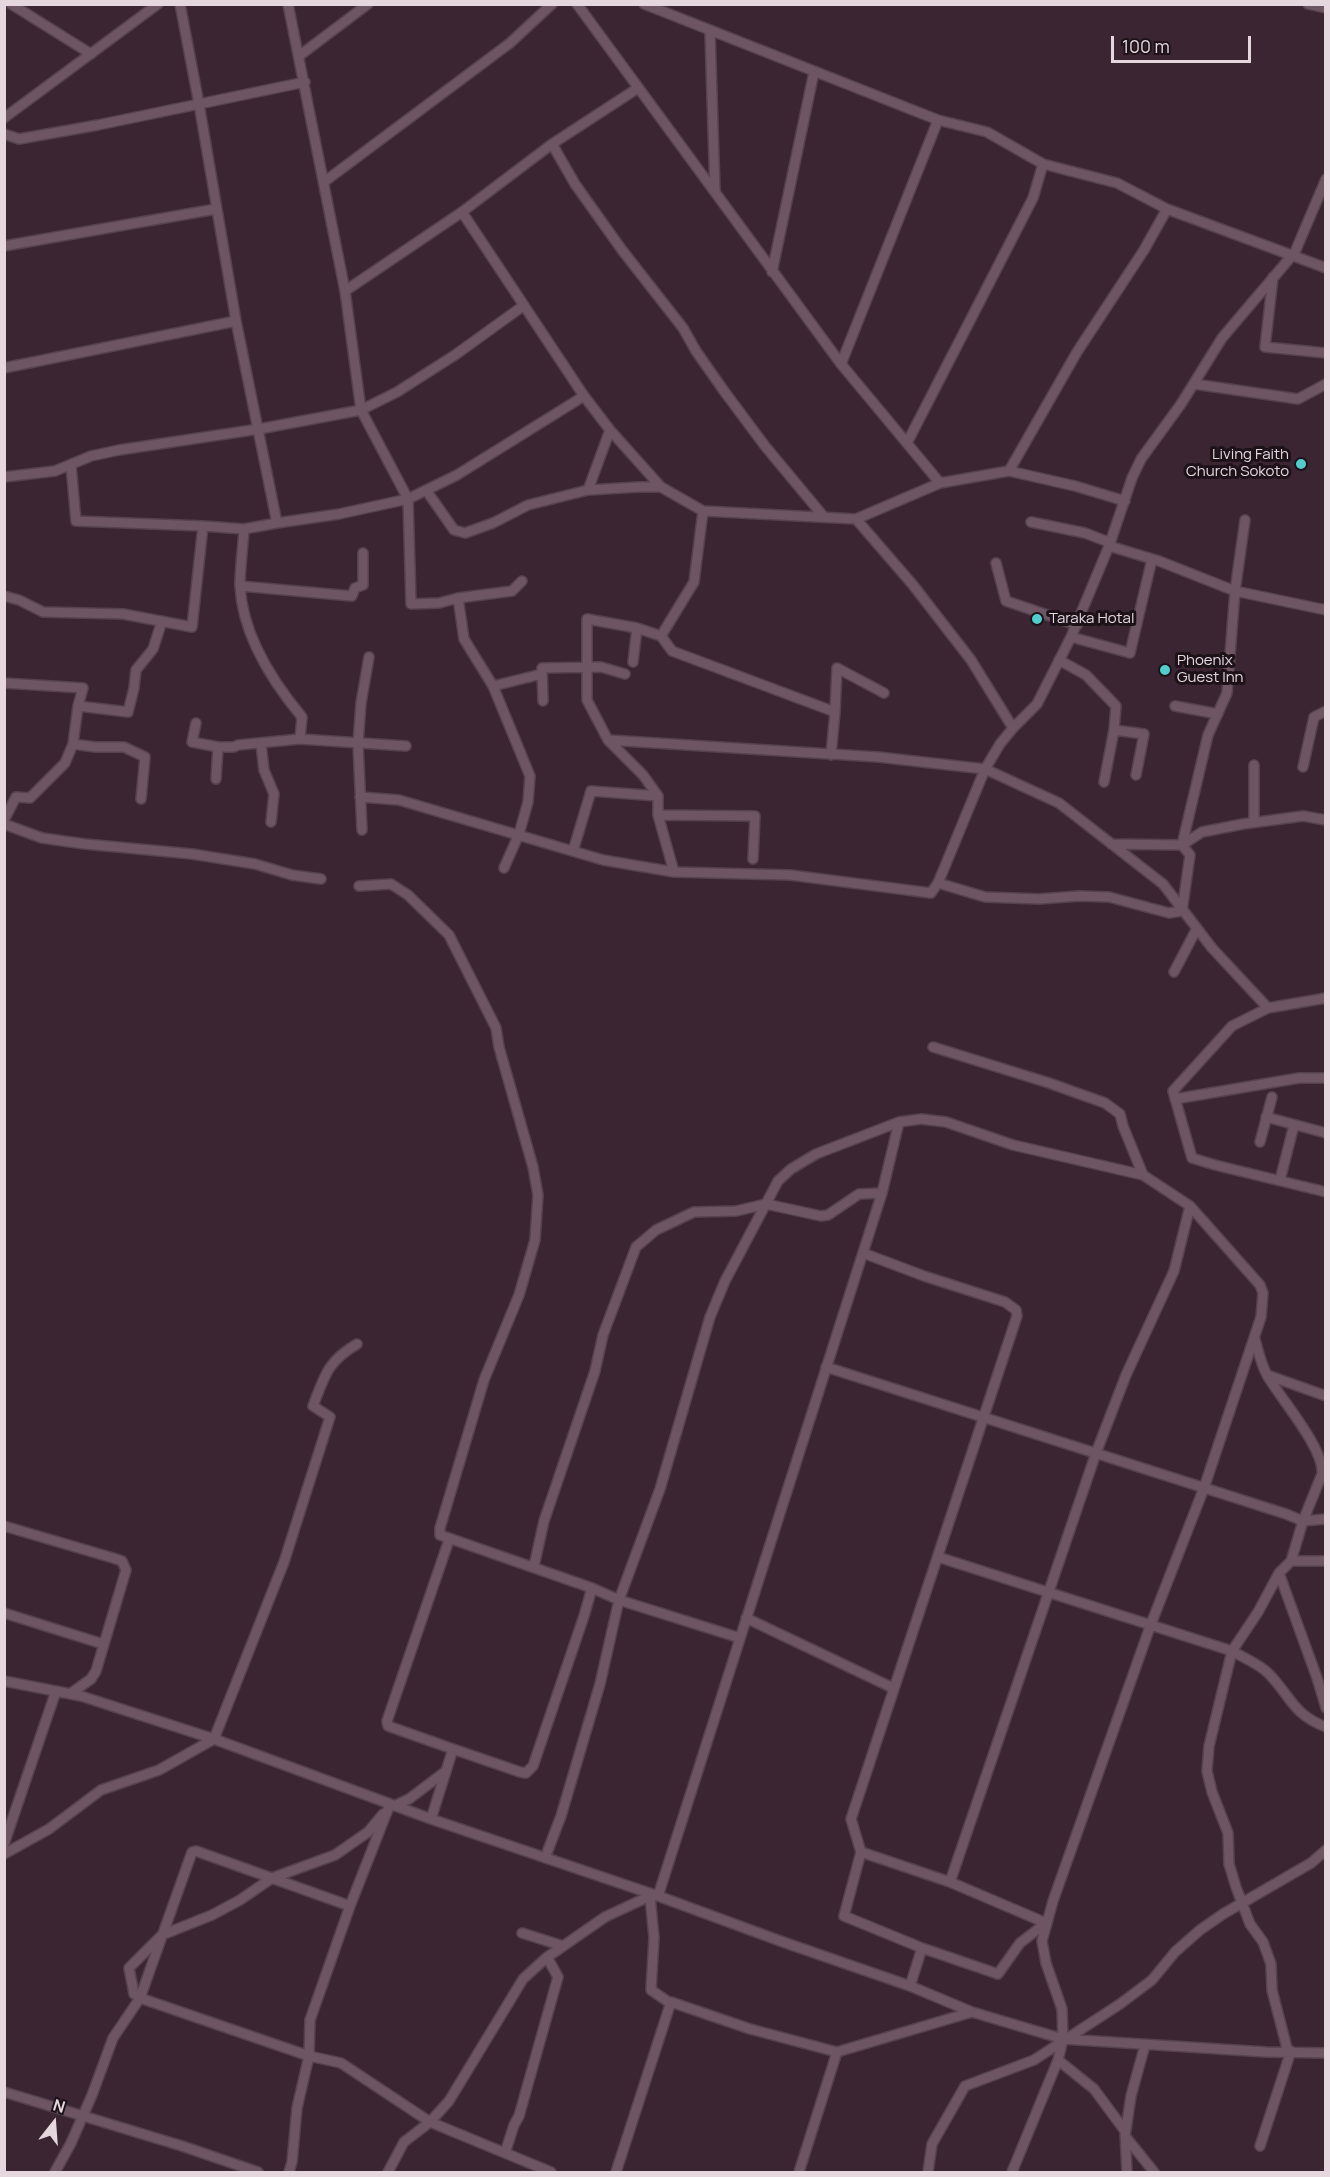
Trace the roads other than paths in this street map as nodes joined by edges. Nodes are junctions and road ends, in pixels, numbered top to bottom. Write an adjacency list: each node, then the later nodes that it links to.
1 (11, 4): 12 (street)
2 (158, 4): 12 (street)
3 (180, 4): 17 (street)
4 (288, 4): 13 (street)
5 (368, 4): 13 (street)
6 (552, 4): 24 (street)
7 (577, 4): 16 (street)
8 (644, 4): 11 (street)
9 (1308, 4): 10 (street)
10 (1326, 8)
11 (710, 32): 14 (street); 25 (street)
12 (91, 54): 18 (street)
13 (299, 56): 15 (street)
14 (814, 72): 19 (street); 32 (street)
15 (305, 82): 17 (street); 24 (street)
16 (638, 88): 21 (street); 25 (street)
17 (199, 104): 20 (street); 26 (street)
18 (4, 118)
19 (938, 120): 22 (street); 38 (street)
20 (4, 134)
21 (552, 144): 28 (street); 57 (street)
22 (1042, 164): 27 (street); 46 (street)
23 (1326, 179): 30 (street)
24 (324, 182): 34 (street)
25 (716, 192): 32 (street)
26 (216, 209): 29 (street); 36 (street)
27 (1167, 209): 30 (street); 48 (street)
28 (462, 212): 34 (street); 35 (street)
29 (4, 246)
30 (1291, 256): 31 (street); 33 (street)
31 (1326, 268)
32 (772, 272): 38 (street)
33 (1273, 277): 37 (street); 40 (street)
34 (345, 291): 43 (street)
35 (523, 306): 42 (street); 43 (street)
36 (236, 321): 39 (street); 44 (street)
37 (1326, 353)
38 (841, 364): 46 (street)
39 (4, 368)
40 (1194, 384): 41 (street); 55 (street)
41 (1326, 384)
42 (584, 396): 45 (street); 52 (street)
43 (361, 410): 44 (street); 54 (street)
44 (259, 429): 47 (street); 61 (street)
45 (610, 430): 51 (street); 53 (street)
46 (907, 443): 50 (street)
47 (71, 465): 49 (street); 62 (street)
48 (1009, 471): 50 (street); 55 (street)
49 (4, 477)
50 (940, 483): 58 (street)
51 (660, 487): 53 (street); 56 (street)
52 (426, 490): 53 (street); 54 (street)
53 (588, 490)
54 (408, 499): 61 (street); 72 (street)
55 (1125, 501): 64 (street)
56 (703, 511): 57 (street); 77 (street)
57 (824, 517): 58 (street)
58 (856, 519): 95 (street)
59 (1245, 520): 70 (street)
60 (1030, 522): 64 (street)
61 (277, 523): 63 (street)
62 (203, 526): 63 (street); 74 (street)
63 (244, 529): 69 (street)
64 (1110, 544): 66 (street); 75 (street)
65 (363, 553): 69 (street)
66 (1152, 559): 70 (street); 78 (street)
67 (996, 563): 75 (street)
68 (522, 581): 72 (street)
69 (240, 586): 97 (street)
70 (1235, 591): 73 (street); 93 (street)
71 (4, 596): 74 (street)
72 (458, 598): 86 (street)
73 (1326, 610)
74 (162, 621): 89 (street)
75 (1077, 625): 78 (street)
76 (637, 628): 77 (street); 81 (street); 82 (street)
77 (661, 636): 92 (street)
78 (1071, 636): 80 (street)
79 (369, 657): 101 (street)
80 (1059, 660): 95 (street); 96 (street)
81 (633, 662)
82 (587, 667): 83 (street); 84 (street); 98 (street)
83 (543, 674): 86 (street); 88 (street)
84 (624, 674)
85 (4, 683): 89 (street)
86 (493, 686): 120 (street)
87 (884, 693): 92 (street)
88 (543, 701)
89 (78, 706): 99 (street)
90 (1175, 706): 93 (street)
91 (1326, 711): 106 (street)
92 (835, 712): 104 (street)
93 (1218, 714): 122 (street)
94 (196, 723): 103 (street)
95 (1013, 728): 107 (street)
96 (1114, 730): 108 (street); 110 (street)
97 (300, 739): 100 (street); 101 (street)
98 (608, 740): 104 (street); 112 (street)
99 (73, 744): 113 (street); 116 (street)
100 (261, 744): 103 (street); 117 (street)
101 (358, 744): 102 (street); 111 (street)
102 (406, 746)
103 (218, 747): 109 (street)
104 (831, 755): 107 (street)
105 (1254, 765): 118 (street)
106 (1303, 767)
107 (986, 770): 121 (street); 128 (street)
108 (1136, 775)
109 (216, 779)
110 (1104, 782)
111 (360, 796): 119 (street); 120 (street)
112 (658, 796): 114 (street); 123 (street)
113 (141, 799)
114 (658, 814): 124 (street); 126 (street)
115 (1326, 820): 118 (street)
116 (4, 822): 127 (street)
117 (271, 822)
118 (1254, 822): 122 (street)
119 (362, 830)
120 (519, 834): 123 (street); 125 (street)
121 (1111, 844): 122 (street); 130 (street)
122 (1182, 844): 130 (street)
123 (573, 851): 126 (street)
124 (753, 859)
125 (504, 868)
126 (674, 872): 128 (street)
127 (321, 879)
128 (938, 883): 130 (street)
129 (359, 886): 163 (street)
130 (1182, 911): 131 (street)
131 (1196, 930): 132 (street); 134 (street)
132 (1174, 972)
133 (1326, 998): 134 (street)
134 (1268, 1008): 138 (street)
135 (933, 1047): 144 (street)
136 (1326, 1078): 138 (street)
137 (1272, 1097): 139 (street)
138 (1175, 1099): 145 (street)
139 (1266, 1117): 141 (street); 143 (street)
140 (899, 1122): 144 (street); 147 (street); 148 (street)
141 (1294, 1125): 142 (street); 145 (street)
142 (1326, 1133)
143 (1260, 1142)
144 (1143, 1175): 149 (street)
145 (1280, 1180): 146 (street)
146 (1326, 1192)
147 (882, 1193): 148 (street); 150 (street)
148 (766, 1204): 167 (street); 171 (street)
149 (1190, 1206): 151 (street); 157 (street)
150 (863, 1253): 153 (street); 156 (street)
151 (1255, 1339): 154 (street); 159 (street)
152 (357, 1344): 184 (street)
153 (826, 1367): 156 (street); 173 (street)
154 (1267, 1375): 155 (street); 158 (street)
155 (1326, 1396)
156 (983, 1417): 157 (street); 164 (street)
157 (1096, 1453): 159 (street); 170 (street)
158 (1324, 1475): 161 (street)
159 (1204, 1488): 161 (street); 174 (street)
160 (1326, 1519): 161 (street)
161 (1303, 1521): 165 (street)
162 (4, 1526): 176 (street)
163 (449, 1540): 167 (street); 185 (street)
164 (938, 1557): 170 (street); 179 (street)
165 (1291, 1561): 166 (street); 168 (street)
166 (1326, 1561)
167 (534, 1566): 169 (street)
168 (1279, 1573): 177 (street); 182 (street)
169 (592, 1588): 171 (street); 185 (street)
170 (1049, 1592): 174 (street); 195 (street)
171 (620, 1600): 175 (street); 193 (street)
172 (4, 1613): 176 (street)
173 (746, 1618): 175 (street); 179 (street)
174 (1151, 1624): 177 (street); 199 (street)
175 (740, 1638): 196 (street)
176 (104, 1644): 181 (street)
177 (1232, 1651): 183 (street); 197 (street)
178 (4, 1681): 180 (street)
179 (893, 1688): 191 (street)
180 (56, 1690): 181 (street); 189 (street)
181 (70, 1694): 184 (street)
182 (1326, 1708)
183 (1326, 1727)
184 (214, 1739): 187 (street); 192 (street)
185 (453, 1749): 186 (street)
186 (447, 1771): 187 (street); 188 (street)
187 (391, 1806): 188 (street); 194 (street); 198 (street)
188 (432, 1819): 193 (street)
189 (4, 1844)
190 (1326, 1850): 197 (street)
191 (861, 1851): 195 (street); 203 (street)
192 (4, 1854)
193 (545, 1858): 196 (street)
194 (272, 1878): 198 (street); 201 (street); 201 (street)
195 (950, 1882): 199 (street)
196 (654, 1896): 202 (street); 205 (street); 207 (street)
197 (1242, 1904): 209 (street); 212 (street)
198 (350, 1906): 214 (street)
199 (1046, 1923): 203 (street); 209 (street)
200 (522, 1934): 202 (street)
201 (162, 1935): 206 (street); 206 (street)
202 (563, 1946): 204 (street)
203 (922, 1948): 205 (street)
204 (547, 1956): 218 (street); 221 (street)
205 (910, 1986): 208 (street)
206 (137, 1996): 214 (street); 217 (street)
207 (670, 2003): 211 (street); 227 (street)
208 (972, 2012): 209 (street); 211 (street)
209 (1063, 2039): 210 (street); 215 (street); 229 (street)
210 (1145, 2045): 212 (street); 219 (street)
211 (837, 2052): 228 (street)
212 (1289, 2053): 213 (street); 220 (street)
213 (1326, 2053)
214 (309, 2056): 218 (street); 224 (street)
215 (1058, 2060): 219 (street); 230 (street)
216 (4, 2092): 217 (street)
217 (83, 2116): 222 (street); 223 (street)
218 (430, 2122): 221 (street); 225 (street)
219 (1125, 2136): 231 (street); 232 (street)
220 (1260, 2146)
221 (505, 2153): 226 (street)
222 (55, 2172)
223 (258, 2172)
224 (289, 2172)
225 (388, 2172)
226 (551, 2172)
227 (616, 2172)
228 (799, 2172)
229 (928, 2172)
230 (1012, 2172)
231 (1127, 2172)
232 (1154, 2172)

